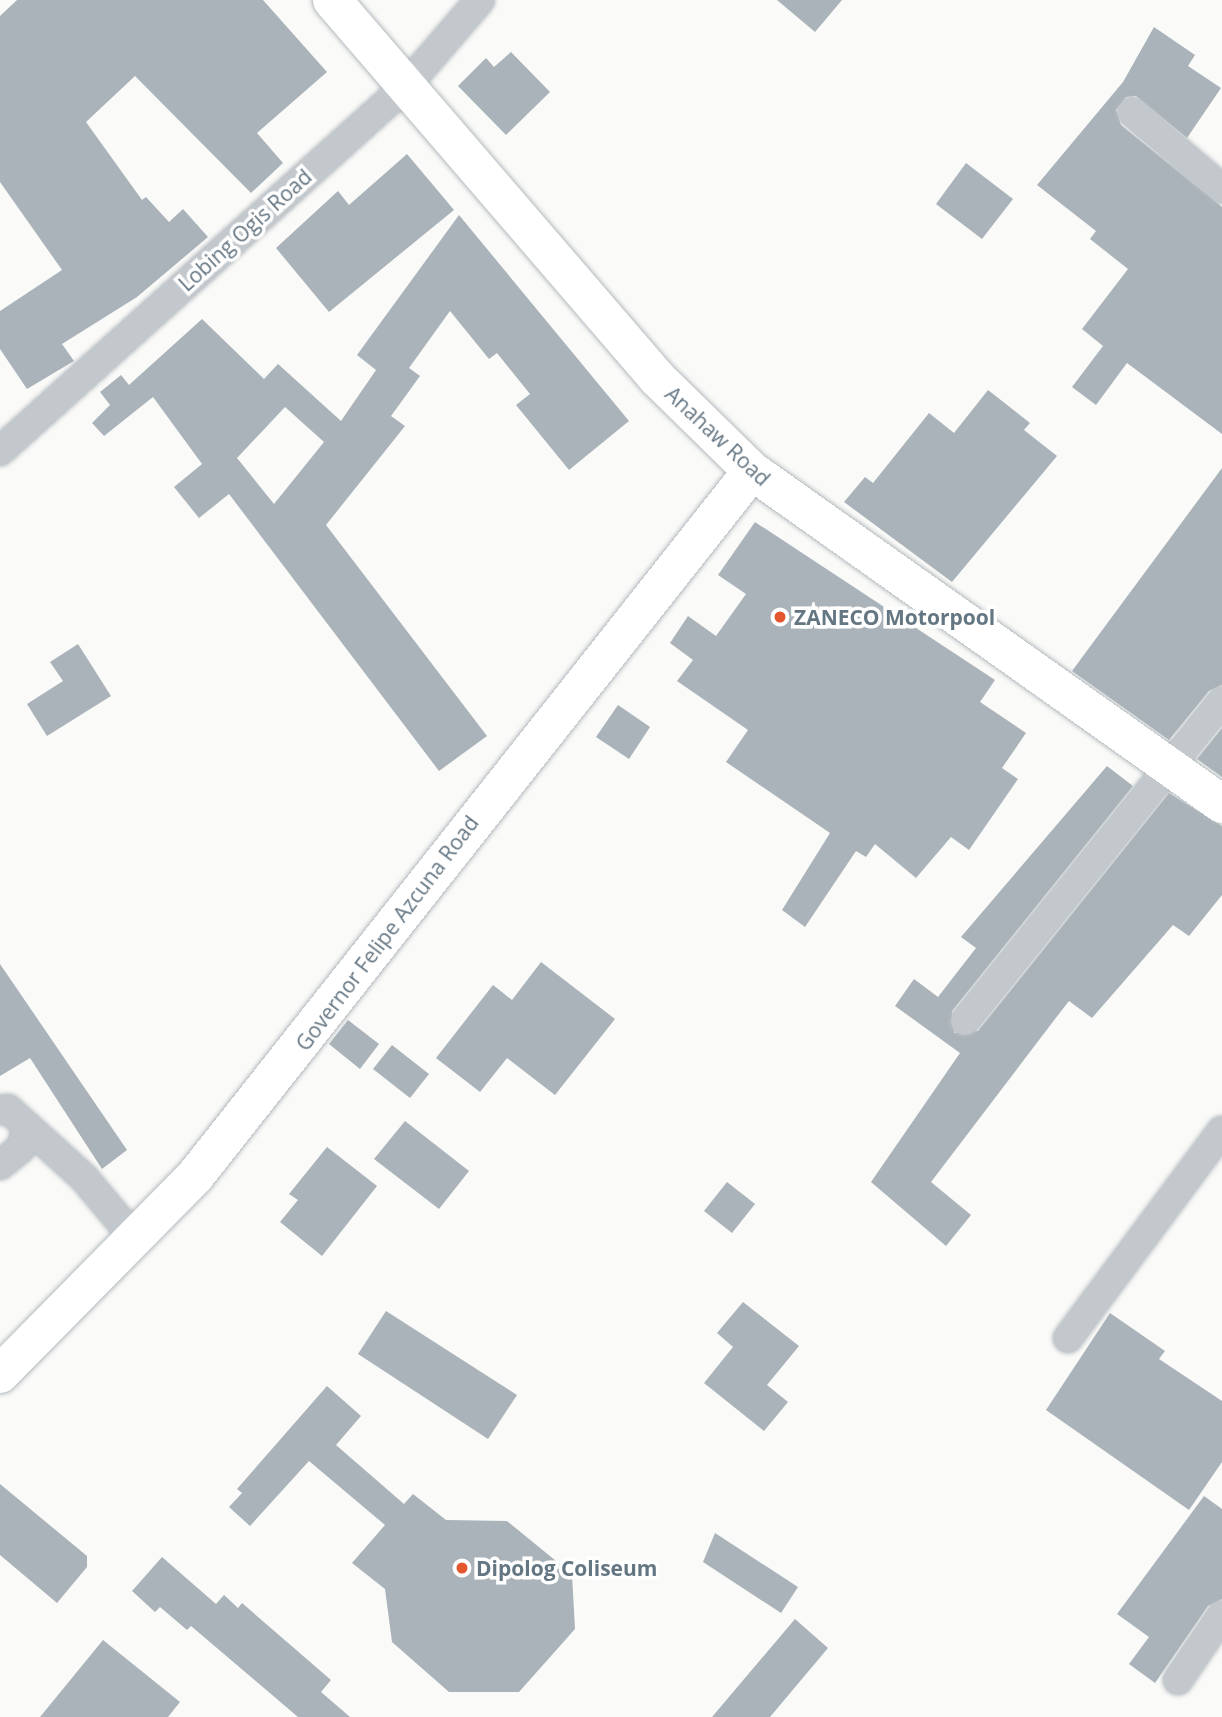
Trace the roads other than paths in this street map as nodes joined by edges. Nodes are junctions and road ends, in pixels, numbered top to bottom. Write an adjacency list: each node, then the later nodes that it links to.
1 (332, 0): 3 (street, Anahaw Road)
2 (480, 0): 3 (street, Lobing Ogis Road)
3 (406, 86): 6 (street, Lobing Ogis Road); 7 (street, Anahaw Road)
4 (1132, 112): 5 (street)
5 (1222, 189)
6 (0, 451)
7 (752, 471): 9 (street, Anahaw Road); 16 (street, Governor Felipe Azcuna Road)
8 (1222, 701): 9 (street)
9 (1168, 766): 10 (street, Anahaw Road); 11 (street)
10 (1222, 804)
11 (965, 1021)
12 (0, 1110): 13 (street)
13 (27, 1131): 15 (street); 16 (street)
14 (1222, 1131): 17 (street)
15 (0, 1165)
16 (136, 1240): 18 (street, Governor Felipe Azcuna Road)
17 (1068, 1338)
18 (0, 1374)
19 (1222, 1615): 20 (street)
20 (1178, 1680)

